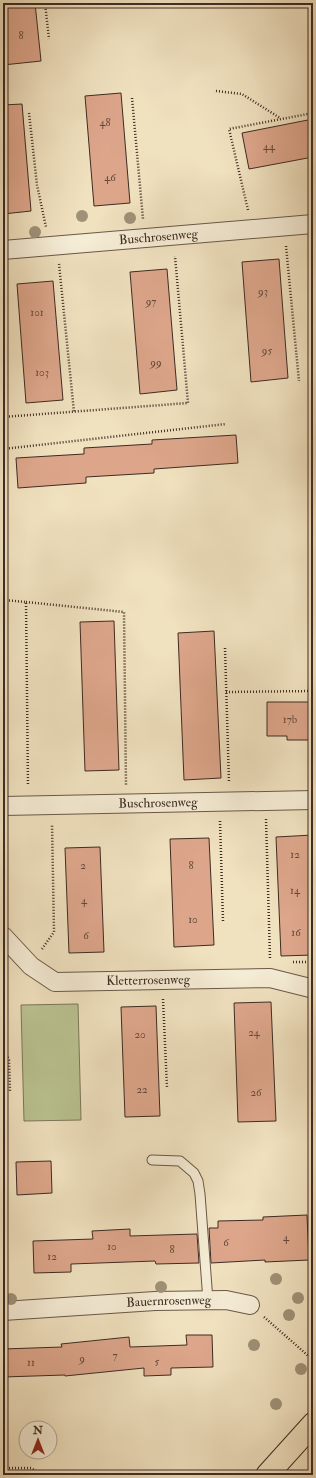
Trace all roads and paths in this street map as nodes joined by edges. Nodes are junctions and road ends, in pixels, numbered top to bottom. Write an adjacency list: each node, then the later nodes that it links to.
1 (45, 3): 2 (path)
2 (49, 40)
3 (216, 91): 7 (path)
4 (132, 98): 12 (path)
5 (313, 112): 7 (path)
6 (29, 113): 13 (path)
7 (281, 119): 10 (path)
8 (313, 224): 9 (street, Buschrosenweg)
9 (284, 227): 10 (street, Buschrosenweg); 15 (path)
10 (253, 229): 11 (street, Buschrosenweg)
11 (173, 236): 12 (street, Buschrosenweg); 16 (path)
12 (145, 238): 13 (street, Buschrosenweg)
13 (54, 246): 14 (street, Buschrosenweg); 16 (path)
14 (3, 250)
15 (299, 380)
16 (74, 412): 17 (path)
17 (3, 417)
18 (226, 424): 19 (path)
19 (3, 448)
20 (313, 593): 21 (path)
21 (308, 594)
22 (3, 600): 23 (path)
23 (26, 602): 30 (path); 31 (path)
24 (225, 648): 26 (path)
25 (313, 690): 26 (path)
26 (226, 692): 29 (path)
27 (313, 800): 28 (street, Buschrosenweg)
28 (265, 801): 29 (street, Buschrosenweg); 38 (path)
29 (225, 802): 30 (street, Buschrosenweg); 34 (path)
30 (126, 803): 32 (street, Buschrosenweg)
31 (28, 805): 32 (street, Buschrosenweg); 33 (street, Buschrosenweg)
32 (52, 805): 39 (path)
33 (3, 806)
34 (223, 921)
35 (3, 936): 39 (street, Kletterrosenweg)
36 (292, 962): 37 (path)
37 (313, 962)
38 (271, 963)
39 (31, 966): 40 (street, Kletterrosenweg)
40 (162, 981): 41 (street, Kletterrosenweg); 43 (path)
41 (312, 988)
42 (3, 1046): 44 (path)
43 (167, 1088)
44 (10, 1091)
45 (152, 1160): 46 (lane)
46 (208, 1301): 47 (street, Bauernrosenweg); 48 (street, Bauernrosenweg)
47 (250, 1305): 49 (path)
48 (3, 1311)
49 (313, 1360)
50 (313, 1424): 55 (main road)
51 (3, 1468): 52 (path)
52 (43, 1475)
53 (99, 1475): 54 (path)
54 (150, 1475)
55 (267, 1475)

